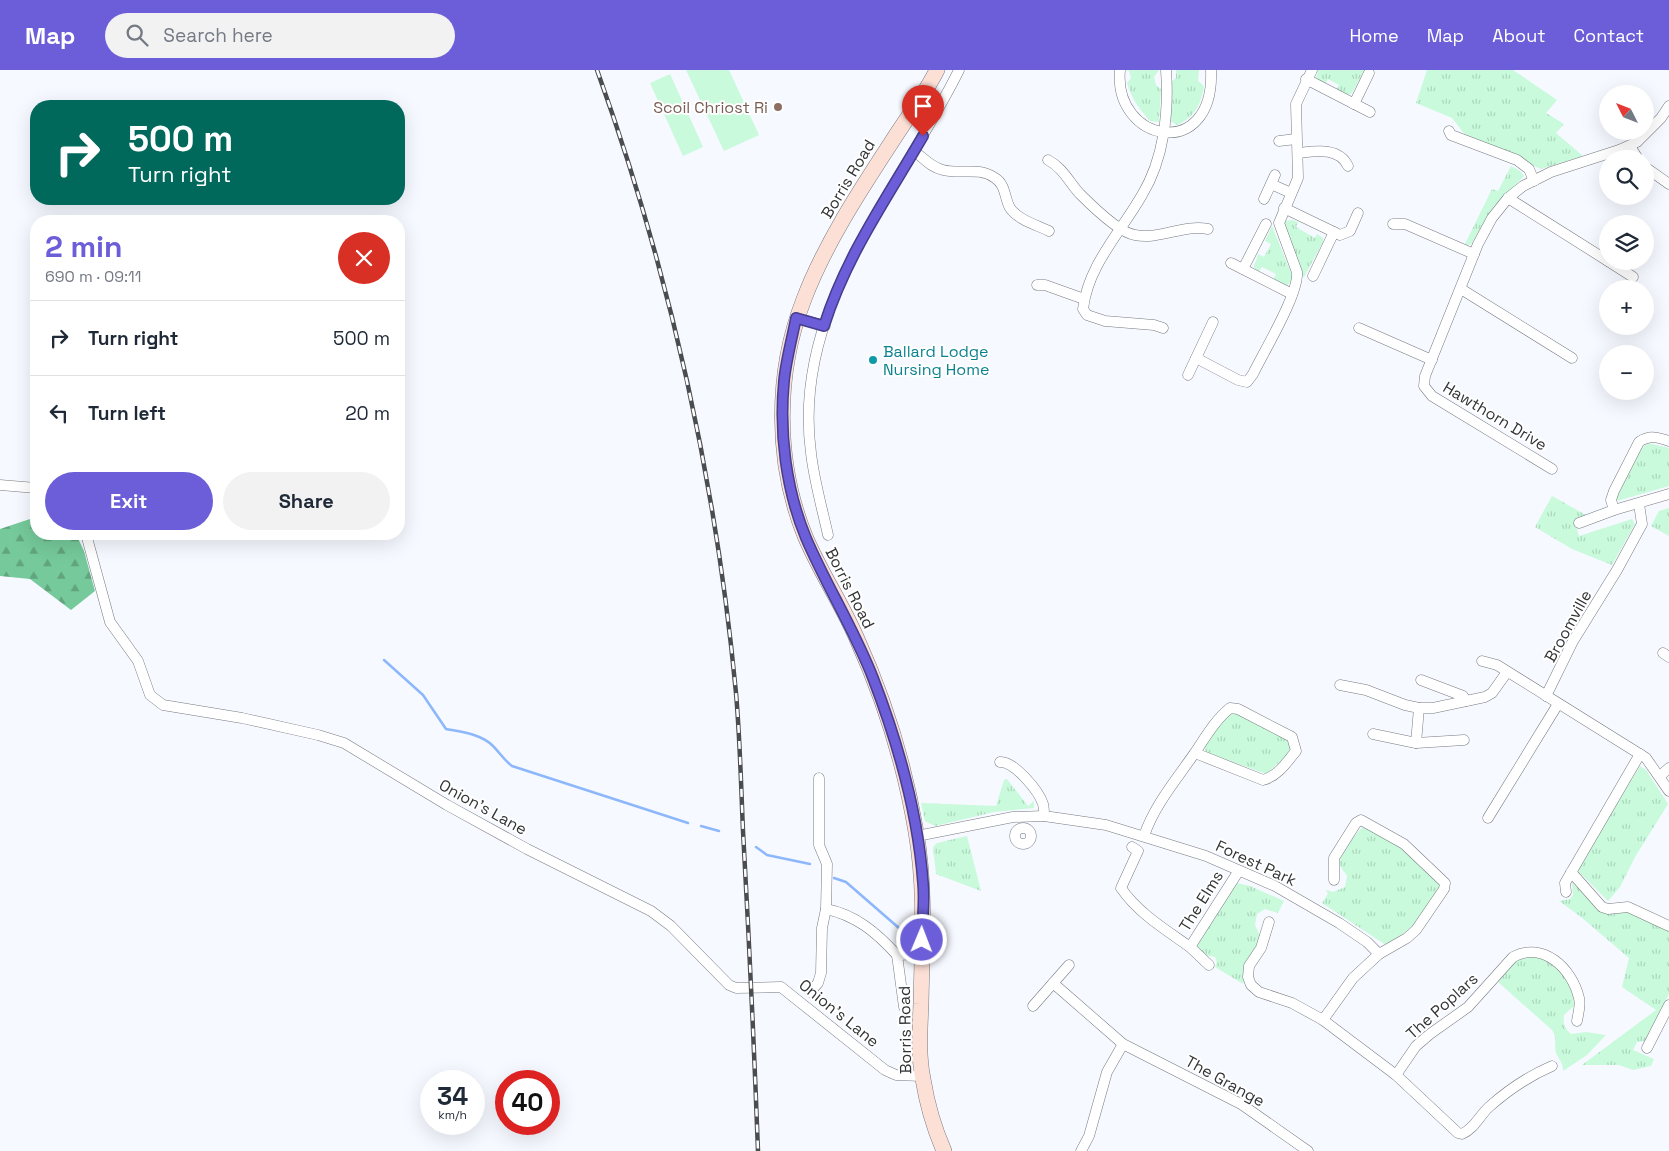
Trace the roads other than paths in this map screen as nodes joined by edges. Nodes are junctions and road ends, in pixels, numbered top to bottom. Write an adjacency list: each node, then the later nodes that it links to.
1 (937, 70): 46 (street, Borris Road)
2 (959, 70): 17 (street)
3 (1120, 70): 12 (street)
4 (1166, 70): 12 (street)
5 (1210, 70): 12 (street)
6 (1369, 73): 8 (street)
7 (1309, 75): 8 (street); 13 (street)
8 (1354, 104): 10 (street)
9 (1669, 106): 15 (street, Hawthorn Drive)
10 (1370, 112)
11 (1449, 131): 22 (street)
12 (1163, 132): 32 (street)
13 (1296, 140): 14 (street); 18 (street)
14 (1279, 142)
15 (1630, 146): 16 (street); 22 (street, Hawthorn Drive)
16 (1632, 150)
17 (914, 151): 33 (street); 48 (street)
18 (1299, 153): 20 (street); 24 (street)
19 (1048, 160): 32 (street)
20 (1348, 166)
21 (1654, 173): 23 (street)
22 (1534, 181): 25 (street, Hawthorn Drive)
23 (1669, 184)
24 (1291, 193): 26 (street); 27 (street)
25 (1508, 198): 35 (street, Hawthorn Drive); 36 (street)
26 (1264, 199)
27 (1284, 208): 34 (street); 44 (street)
28 (1358, 213): 34 (street)
29 (1266, 224): 38 (street)
30 (1393, 224): 35 (street)
31 (1208, 229): 32 (street)
32 (1121, 230): 45 (street)
33 (1049, 232)
34 (1334, 232): 40 (street)
35 (1474, 254): 43 (street, Hawthorn Drive)
36 (1599, 255)
37 (1231, 262): 38 (street)
38 (1243, 269): 44 (street)
39 (1622, 270): 41 (street)
40 (1313, 276)
41 (1633, 277)
42 (1037, 285): 45 (street)
43 (1461, 289): 52 (street); 53 (street, Hawthorn Drive)
44 (1292, 294): 51 (street)
45 (1084, 298): 49 (street)
46 (796, 318): 48 (street); 85 (street, Borris Road)
47 (1213, 322): 51 (street)
48 (824, 326): 63 (street)
49 (1163, 328)
50 (1359, 328): 53 (street)
51 (1196, 358): 54 (street)
52 (1572, 358)
53 (1432, 360): 56 (street, Hawthorn Drive)
54 (1188, 375)
55 (1669, 441): 61 (street)
56 (1552, 469)
57 (0, 485): 58 (street)
58 (30, 488)
59 (1669, 494): 60 (street)
60 (1639, 504): 61 (street); 69 (street, Broomville)
61 (1614, 510): 62 (street)
62 (1579, 523)
63 (828, 535)
64 (88, 540): 112 (street, Onion's Lane)
65 (1482, 661): 66 (street)
66 (1507, 672): 69 (street); 70 (street)
67 (1421, 680): 70 (street)
68 (1340, 685): 72 (street)
69 (1546, 696): 71 (street)
70 (1466, 701): 72 (street)
71 (1558, 704): 77 (street); 84 (street)
72 (1419, 708): 75 (street)
73 (1373, 734): 75 (street)
74 (1464, 740): 75 (street)
75 (1416, 743)
76 (1195, 753): 76 (street); 86 (street)
77 (1640, 754): 80 (street); 89 (street)
78 (1000, 762): 83 (street)
79 (1669, 768): 80 (street)
80 (1660, 776): 82 (street)
81 (819, 778): 92 (street)
82 (1669, 791)
83 (1044, 816): 85 (street, Forest Park); 86 (street, Forest Park)
84 (1488, 818)
85 (917, 836): 96 (street, Borris Road)
86 (1144, 836): 88 (street, Forest Park)
87 (1132, 847): 95 (street, The Elms)
88 (1238, 872): 95 (street, The Elms); 97 (street, Forest Park)
89 (1571, 872): 91 (street); 94 (street)
90 (1334, 880): 97 (street)
91 (1566, 892)
92 (826, 909): 98 (street); 102 (street)
93 (1269, 922): 106 (street)
94 (1669, 926)
95 (1190, 947): 100 (street, The Elms)
96 (922, 954): 98 (street); 112 (street, Borris Road)
97 (1378, 954): 106 (street)
98 (897, 955): 105 (street)
99 (1069, 965): 101 (street)
100 (1209, 965)
101 (1053, 982): 104 (street); 108 (street, The Grange)
102 (810, 992)
103 (1669, 1005): 109 (street)
104 (1034, 1006)
105 (904, 1007)
106 (1323, 1020): 111 (street)
107 (1577, 1021): 111 (street, The Poplars)
108 (1123, 1044): 113 (street); 116 (street, The Grange)
109 (1647, 1048)
110 (1552, 1066): 111 (street)
111 (1396, 1075)
112 (922, 1076): 114 (street, Borris Road)
113 (1082, 1149): 115 (street)
114 (944, 1151)
115 (1094, 1151)
116 (1308, 1151)

